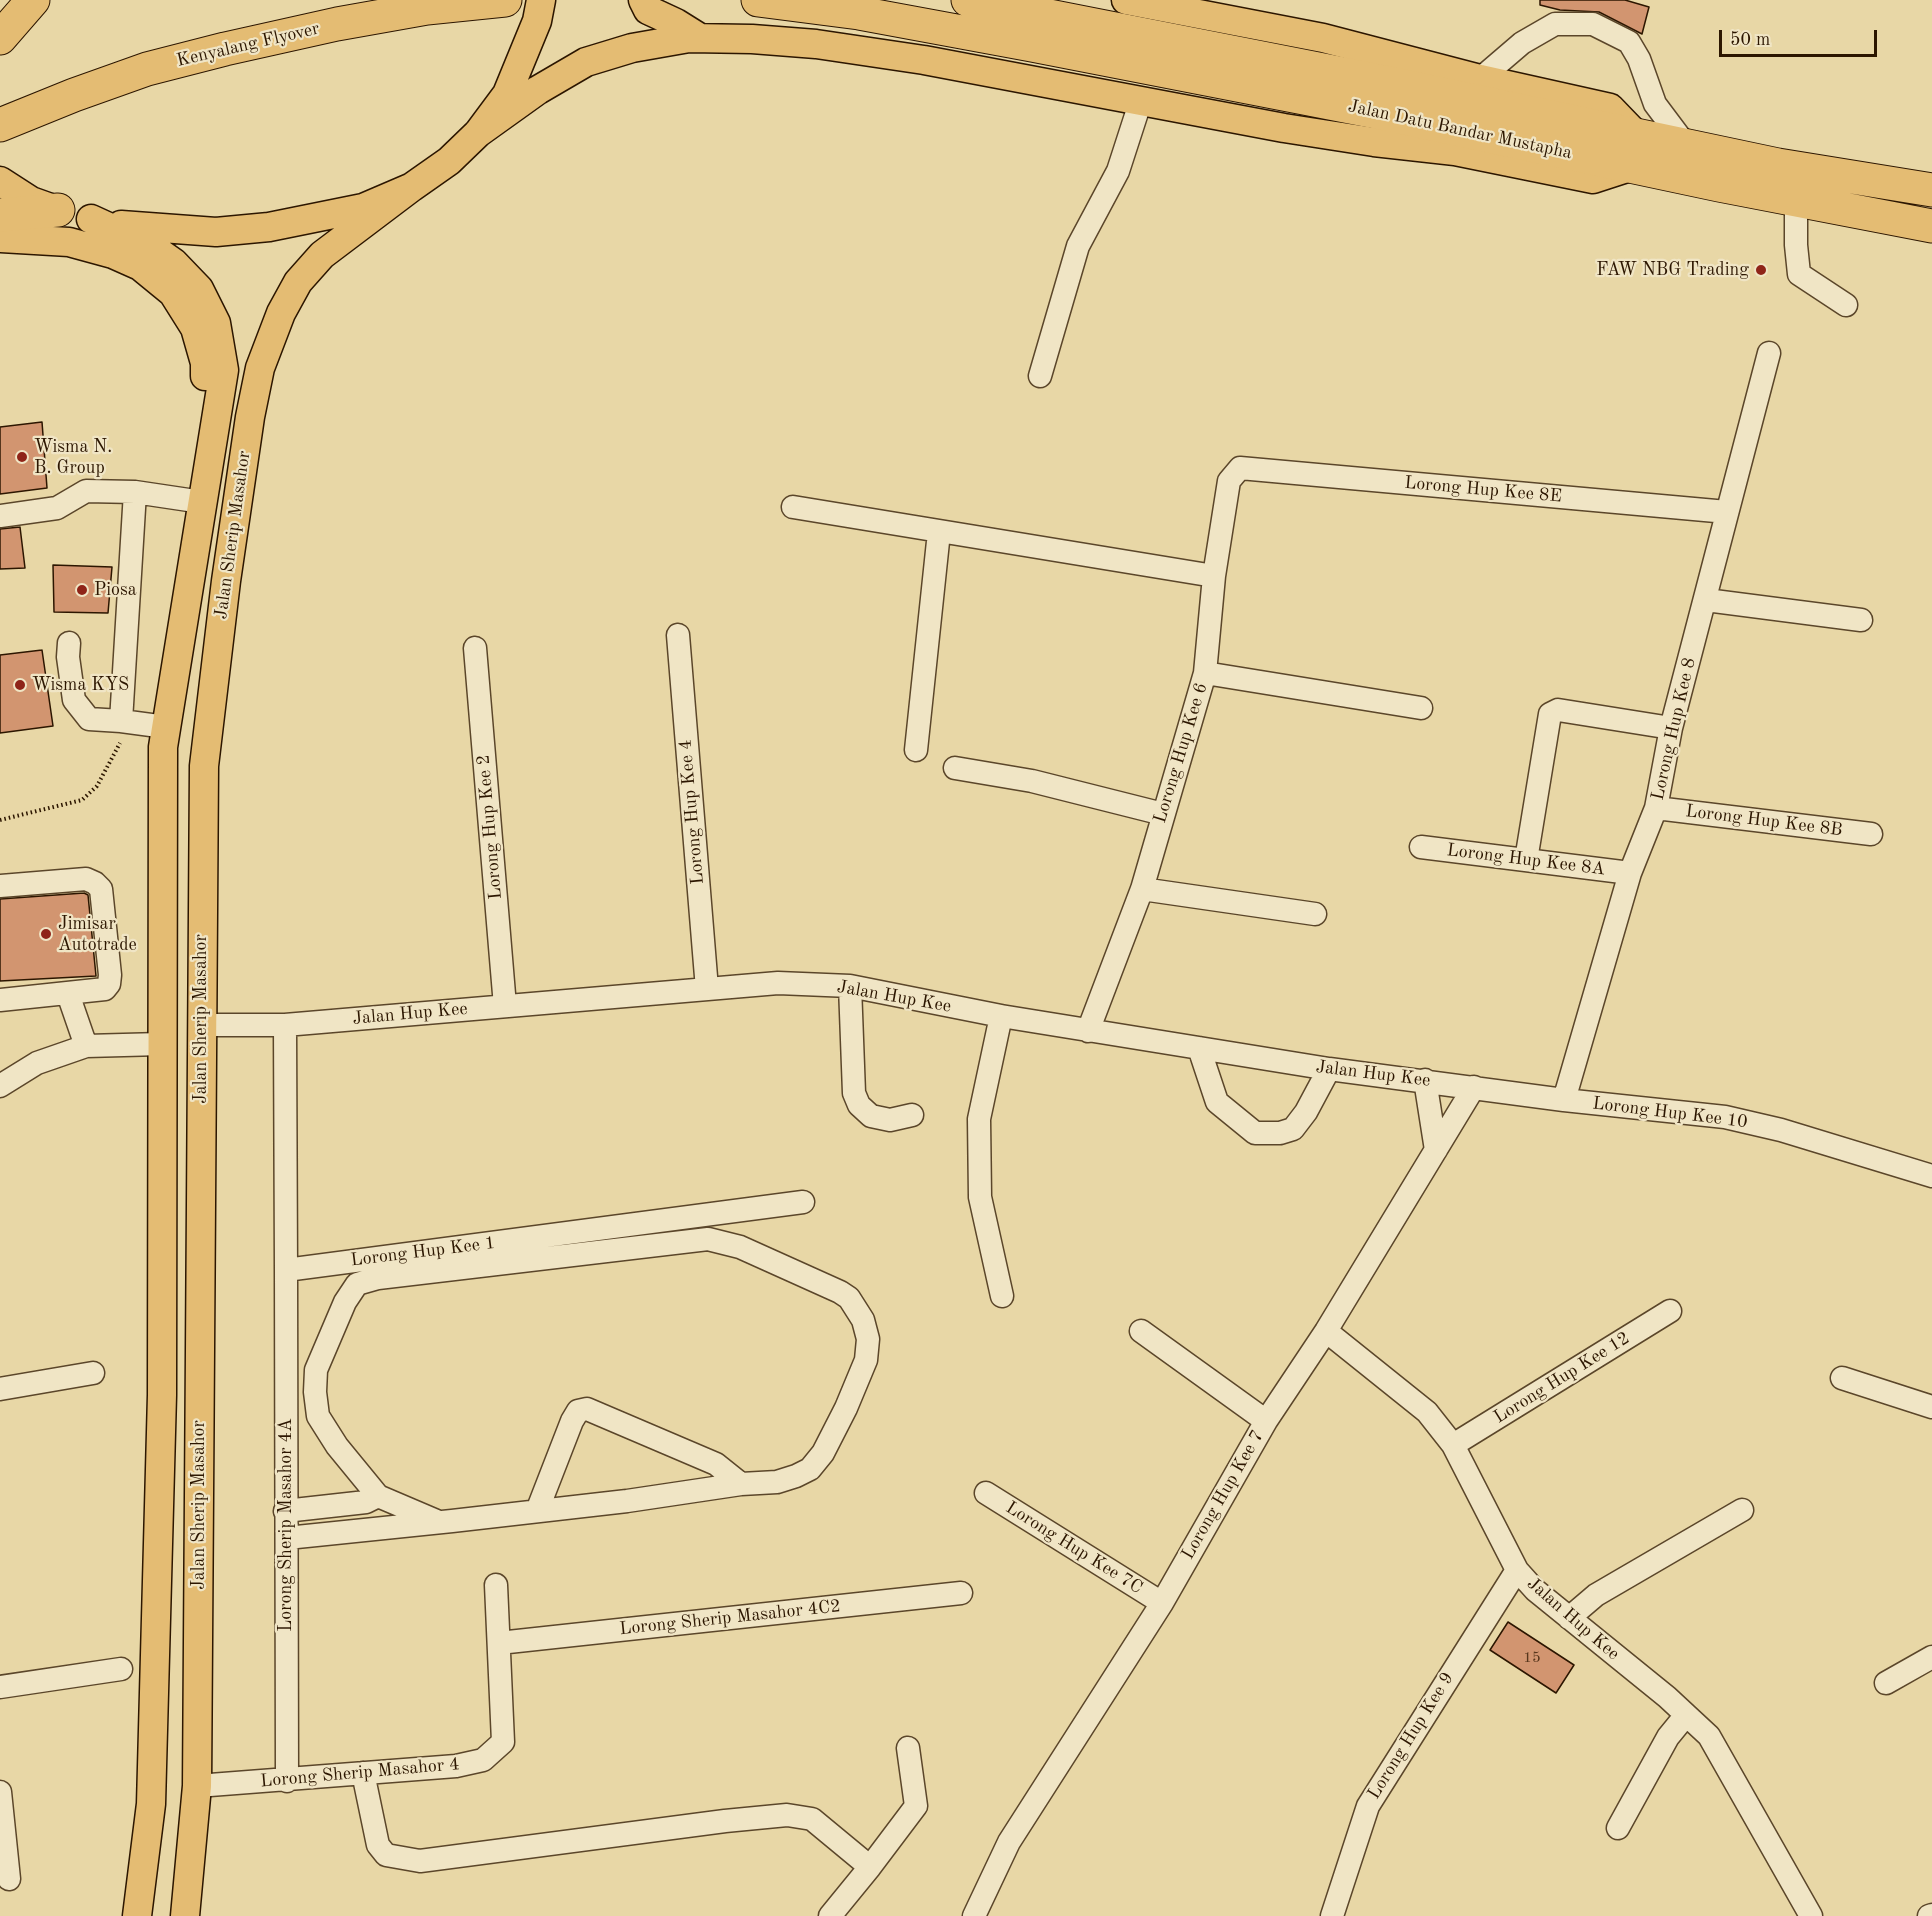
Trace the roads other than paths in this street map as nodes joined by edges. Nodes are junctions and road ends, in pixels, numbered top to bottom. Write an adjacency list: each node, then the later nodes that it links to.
1 (33, 0): 10 (highway)
2 (505, 0): 14 (highway, Kenyalang Flyover)
3 (541, 0): 15 (main road)
4 (643, 0): 11 (main road)
5 (758, 0): 17 (highway, Jalan Datu Bandar Mustapha)
6 (1126, 0): 9 (main road)
7 (1211, 0): 9 (street)
8 (981, 2): 17 (highway, Jalan Datu Bandar Mustapha)
9 (1269, 27): 12 (main road)
10 (0, 38)
11 (700, 39): 13 (main road); 15 (main road)
12 (1480, 79): 16 (street); 17 (main road)
13 (1141, 100): 17 (main road); 29 (street)
14 (0, 125)
15 (478, 133): 19 (main road)
16 (1685, 144): 17 (highway, Jalan Datu Bandar Mustapha); 20 (highway, Jalan Datu Bandar Mustapha)
17 (1635, 151): 21 (highway, Jalan Datu Bandar Mustapha)
18 (0, 181): 22 (main road)
19 (412, 187): 24 (main road); 66 (main road, Jalan Sherip Masahor)
20 (1932, 190)
21 (1796, 200): 25 (highway, Jalan Datu Bandar Mustapha); 27 (street)
22 (58, 210): 23 (highway); 24 (main road)
23 (0, 215)
24 (91, 219): 30 (main road, Jalan Sherip Masahor)
25 (1932, 226)
26 (0, 238): 30 (main road)
27 (1846, 305)
28 (1769, 353): 35 (street, Lorong Hup Kee 8)
29 (1041, 376)
30 (217, 417): 33 (main road, Jalan Sherip Masahor)
31 (1240, 468): 35 (street, Lorong Hup Kee 8E); 38 (street, Lorong Hup Kee 6)
32 (135, 492): 33 (street); 36 (street); 46 (street)
33 (202, 502): 47 (main road, Jalan Sherip Masahor)
34 (794, 507): 37 (street)
35 (1727, 512): 39 (street, Lorong Hup Kee 8)
36 (0, 516)
37 (939, 532): 38 (street); 49 (street)
38 (1214, 576): 44 (street, Lorong Hup Kee 6)
39 (1706, 600): 40 (street); 48 (street, Lorong Hup Kee 8)
40 (1861, 620)
41 (678, 635): 61 (street, Lorong Hup Kee 4)
42 (69, 643): 46 (street)
43 (476, 648): 64 (street, Lorong Hup Kee 2)
44 (1205, 673): 45 (street); 52 (street, Lorong Hup Kee 6)
45 (1421, 708)
46 (126, 721): 47 (street)
47 (166, 727): 69 (main road, Jalan Sherip Masahor)
48 (1671, 728): 51 (street, Lorong Hup Kee 8); 55 (street)
49 (916, 750)
50 (955, 768): 52 (street)
51 (1656, 808): 53 (street, Lorong Hup Kee 8B); 56 (street, Lorong Hup Kee 8)
52 (1163, 814): 58 (street, Lorong Hup Kee 6)
53 (1871, 834)
54 (1421, 847): 55 (street, Lorong Hup Kee 8A)
55 (1526, 860): 56 (street, Lorong Hup Kee 8A)
56 (1630, 873): 76 (street, Lorong Hup Kee 8)
57 (0, 886): 62 (street)
58 (1142, 889): 59 (street); 68 (street, Lorong Hup Kee 6)
59 (1315, 914)
60 (850, 986): 61 (street, Jalan Hup Kee); 65 (street, Jalan Hup Kee); 77 (street)
61 (707, 989): 64 (street, Jalan Hup Kee)
62 (68, 994): 63 (street); 70 (street)
63 (0, 1000)
64 (505, 1006): 67 (street, Jalan Hup Kee)
65 (1001, 1016): 68 (street, Jalan Hup Kee); 82 (street)
66 (201, 1025): 67 (street, Jalan Hup Kee); 114 (main road, Jalan Sherip Masahor)
67 (285, 1025): 81 (street)
68 (1088, 1031): 71 (street, Jalan Hup Kee)
69 (161, 1044): 70 (street); 120 (main road, Jalan Sherip Masahor)
70 (86, 1046): 74 (street)
71 (1199, 1048): 72 (street, Jalan Hup Kee); 72 (street)
72 (1329, 1069): 73 (street, Jalan Hup Kee)
73 (1425, 1080): 75 (street, Jalan Hup Kee); 78 (street)
74 (0, 1086)
75 (1474, 1087): 76 (street, Lorong Hup Kee 10); 78 (street, Lorong Hup Kee 7)
76 (1564, 1100): 79 (street, Lorong Hup Kee 10)
77 (912, 1115)
78 (1436, 1150): 85 (street, Lorong Hup Kee 7)
79 (1932, 1176)
80 (803, 1202): 81 (street, Lorong Hup Kee 1)
81 (286, 1270): 96 (street, Lorong Sherip Masahor 4A)
82 (1002, 1296)
83 (1670, 1311): 91 (street, Lorong Hup Kee 12)
84 (1141, 1331): 90 (street)
85 (1326, 1331): 90 (street, Lorong Hup Kee 7); 91 (street, Jalan Hup Kee)
86 (93, 1373): 88 (street)
87 (1842, 1378): 89 (street)
88 (0, 1389)
89 (1932, 1407)
90 (1266, 1421): 103 (street, Lorong Hup Kee 7)
91 (1453, 1445): 100 (street, Jalan Hup Kee)
92 (741, 1484): 94 (street); 97 (street); 97 (street)
93 (986, 1492): 103 (street, Lorong Hup Kee 7C)
94 (378, 1496): 96 (street); 98 (street)
95 (1742, 1510): 104 (street)
96 (285, 1511): 99 (street, Lorong Sherip Masahor 4A)
97 (537, 1511): 98 (street)
98 (439, 1522): 99 (street)
99 (286, 1538): 113 (street, Lorong Sherip Masahor 4A)
100 (1518, 1570): 104 (street, Jalan Hup Kee); 123 (street, Lorong Hup Kee 9)
101 (496, 1585): 105 (street, Lorong Sherip Masahor 4)
102 (961, 1593): 105 (street, Lorong Sherip Masahor 4C2)
103 (1162, 1603): 119 (street, Lorong Hup Kee 7)
104 (1569, 1618): 110 (street, Jalan Hup Kee)
105 (499, 1643): 112 (street, Lorong Sherip Masahor 4)
106 (1932, 1657): 108 (street)
107 (121, 1669): 109 (street)
108 (1886, 1683)
109 (0, 1687)
110 (1686, 1715): 116 (street); 124 (street, Jalan Hup Kee)
111 (908, 1748): 117 (street)
112 (363, 1773): 113 (street, Lorong Sherip Masahor 4); 117 (street)
113 (287, 1781): 114 (street, Lorong Sherip Masahor 4)
114 (197, 1786): 121 (main road, Jalan Sherip Masahor)
115 (0, 1792): 118 (street)
116 (1618, 1828)
117 (870, 1867): 122 (street)
118 (9, 1879)
119 (983, 1913)
120 (137, 1916)
121 (185, 1916)
122 (830, 1916)
123 (1332, 1916)
124 (1811, 1916)

